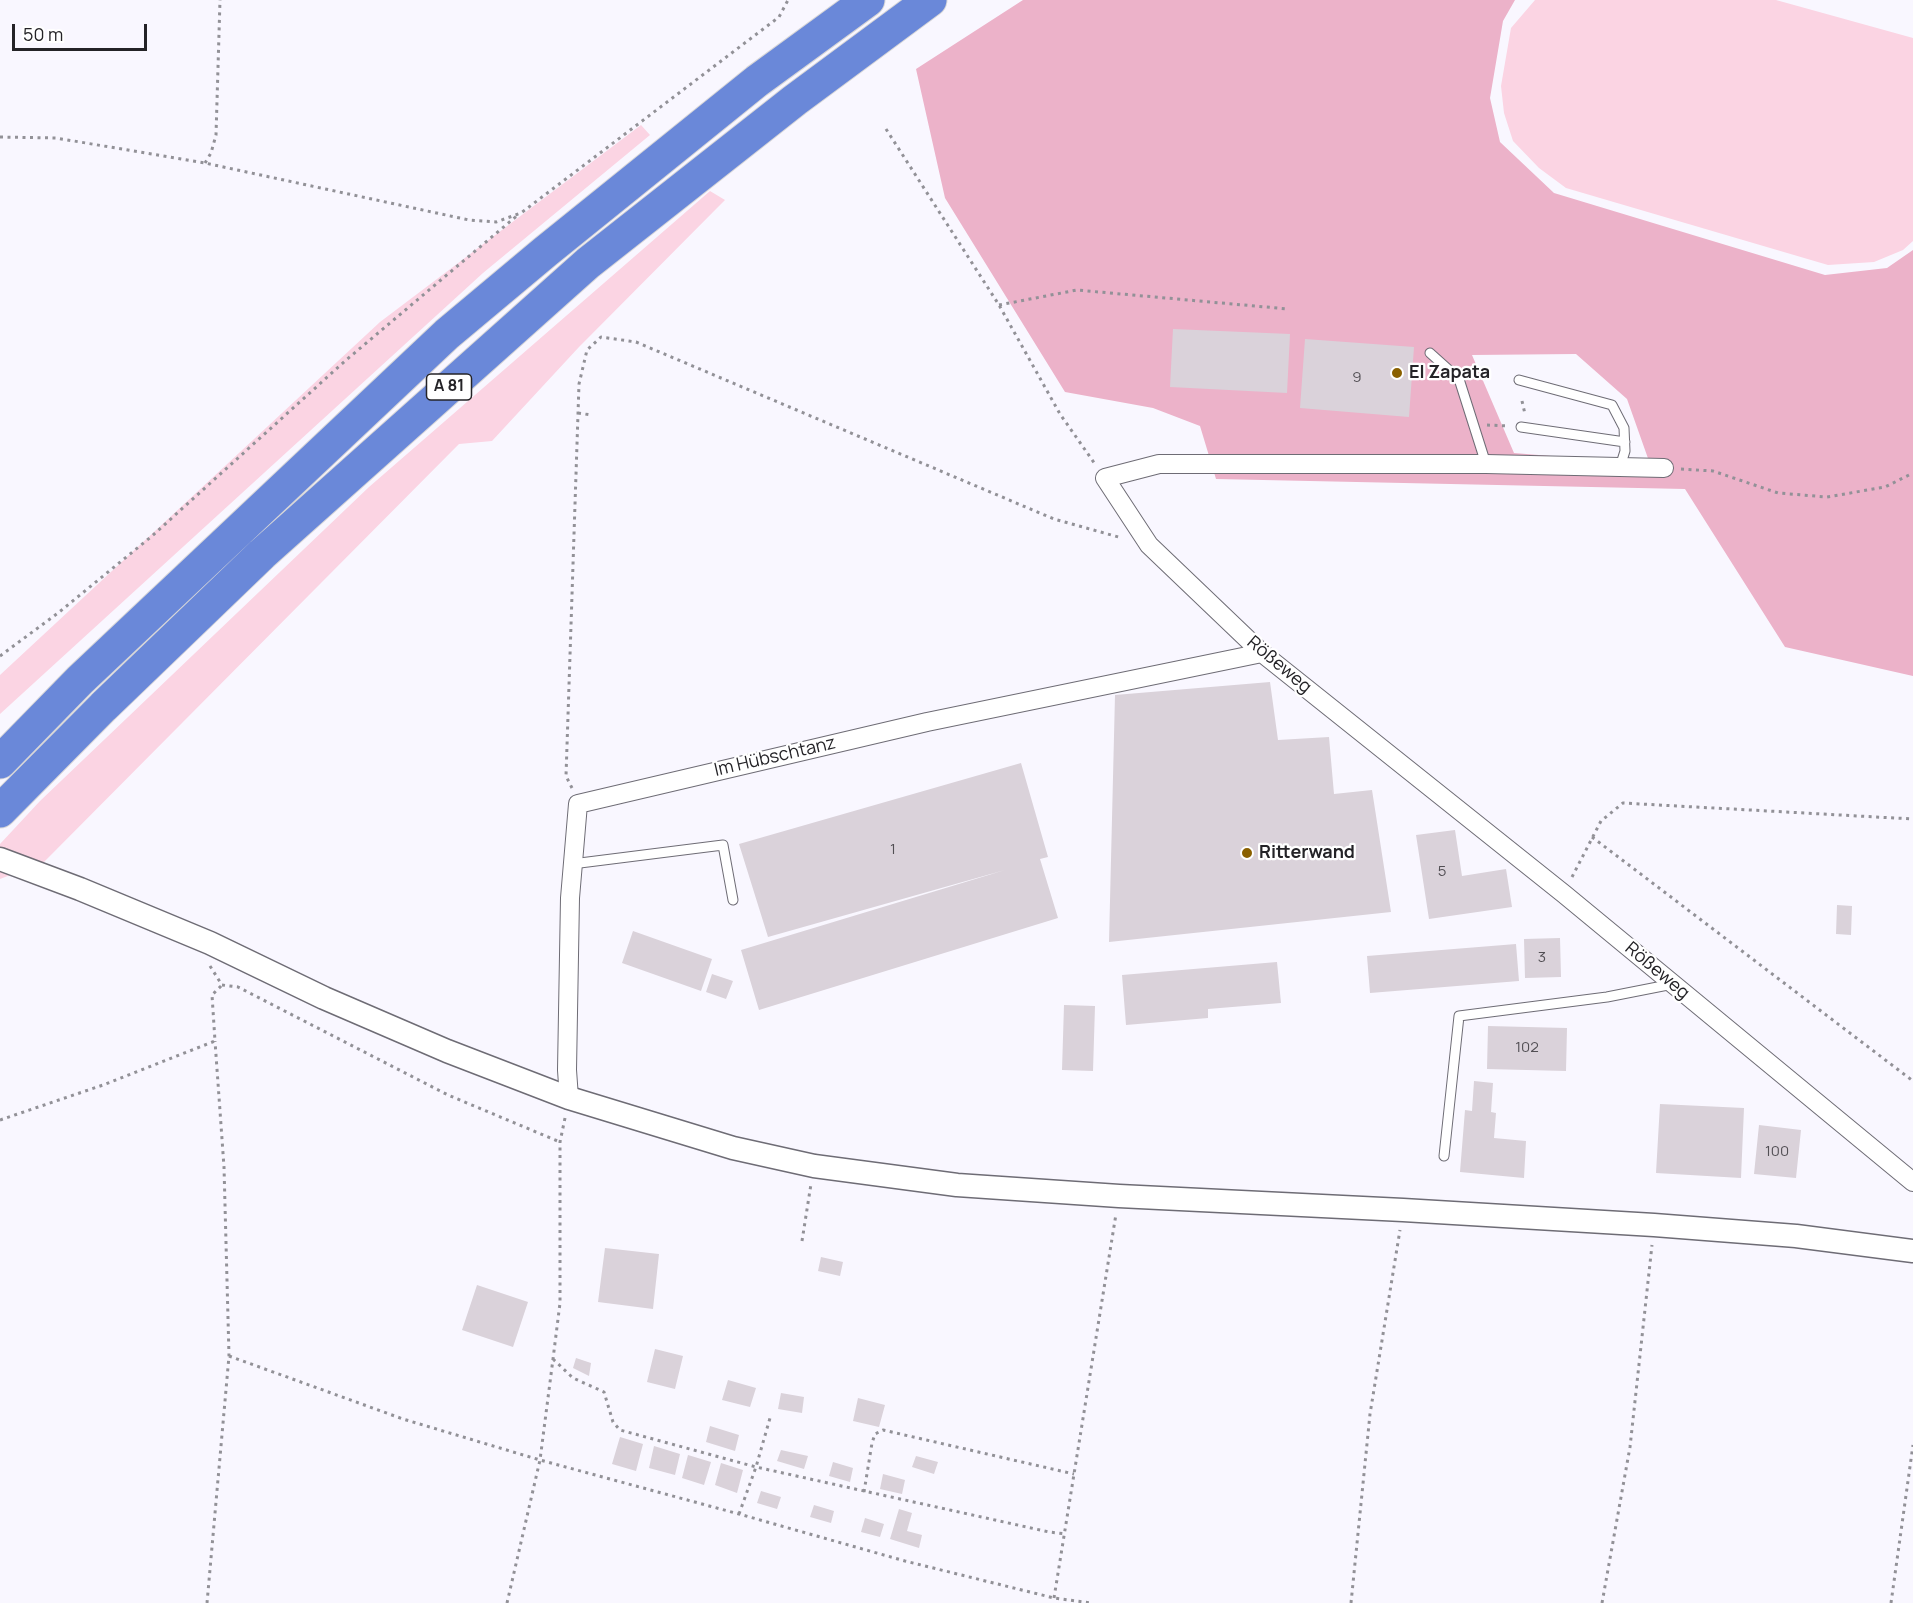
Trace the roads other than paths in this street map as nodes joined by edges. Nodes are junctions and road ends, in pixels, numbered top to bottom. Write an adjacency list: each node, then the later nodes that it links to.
1 (868, 0): 11 (highway, A 81)
2 (930, 0): 12 (highway, A 81)
3 (1430, 353): 7 (lane)
4 (1519, 380): 6 (lane)
5 (1523, 422): 6 (lane)
6 (1625, 442): 8 (lane)
7 (1486, 464): 8 (street); 10 (street, Rößeweg)
8 (1620, 467): 9 (street)
9 (1665, 468)
10 (1262, 653): 14 (street, Im Hübschtanz); 16 (street, Rößeweg)
11 (0, 762)
12 (0, 811)
13 (0, 859): 17 (street)
14 (572, 864): 15 (lane); 17 (street)
15 (733, 900)
16 (1672, 984): 18 (lane); 19 (street, Rößeweg)
17 (569, 1098): 20 (street)
18 (1444, 1156)
19 (1913, 1182)
20 (1913, 1251)

